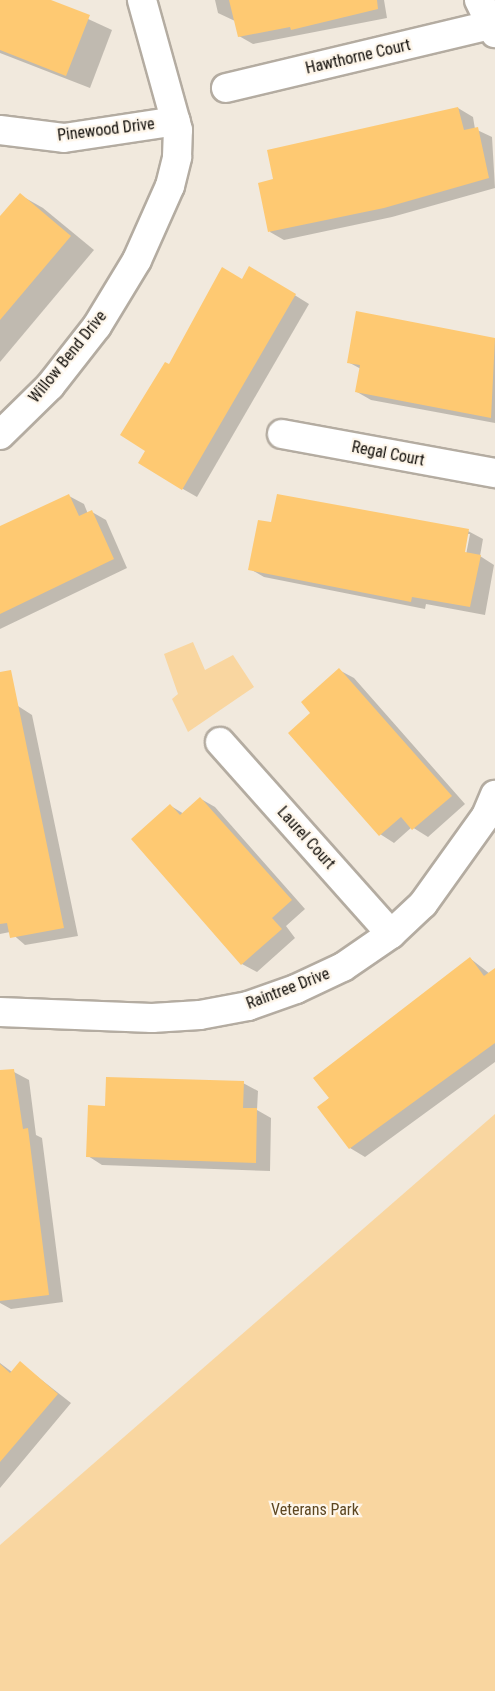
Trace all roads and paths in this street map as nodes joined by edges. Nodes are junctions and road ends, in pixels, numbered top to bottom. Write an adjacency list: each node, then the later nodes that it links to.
1 (142, 0): 5 (street, Willow Bend Drive)
2 (479, 0): 3 (street)
3 (493, 29): 4 (street, Hawthorne Court)
4 (226, 88)
5 (176, 121): 6 (street, Pinewood Drive); 8 (street, Willow Bend Drive)
6 (0, 130)
7 (282, 434): 9 (street, Regal Court)
8 (0, 435)
9 (495, 473)
10 (220, 742): 12 (street, Laurel Court)
11 (495, 795): 12 (street, Raintree Drive)
12 (391, 934): 13 (street, Raintree Drive)
13 (0, 1012)

